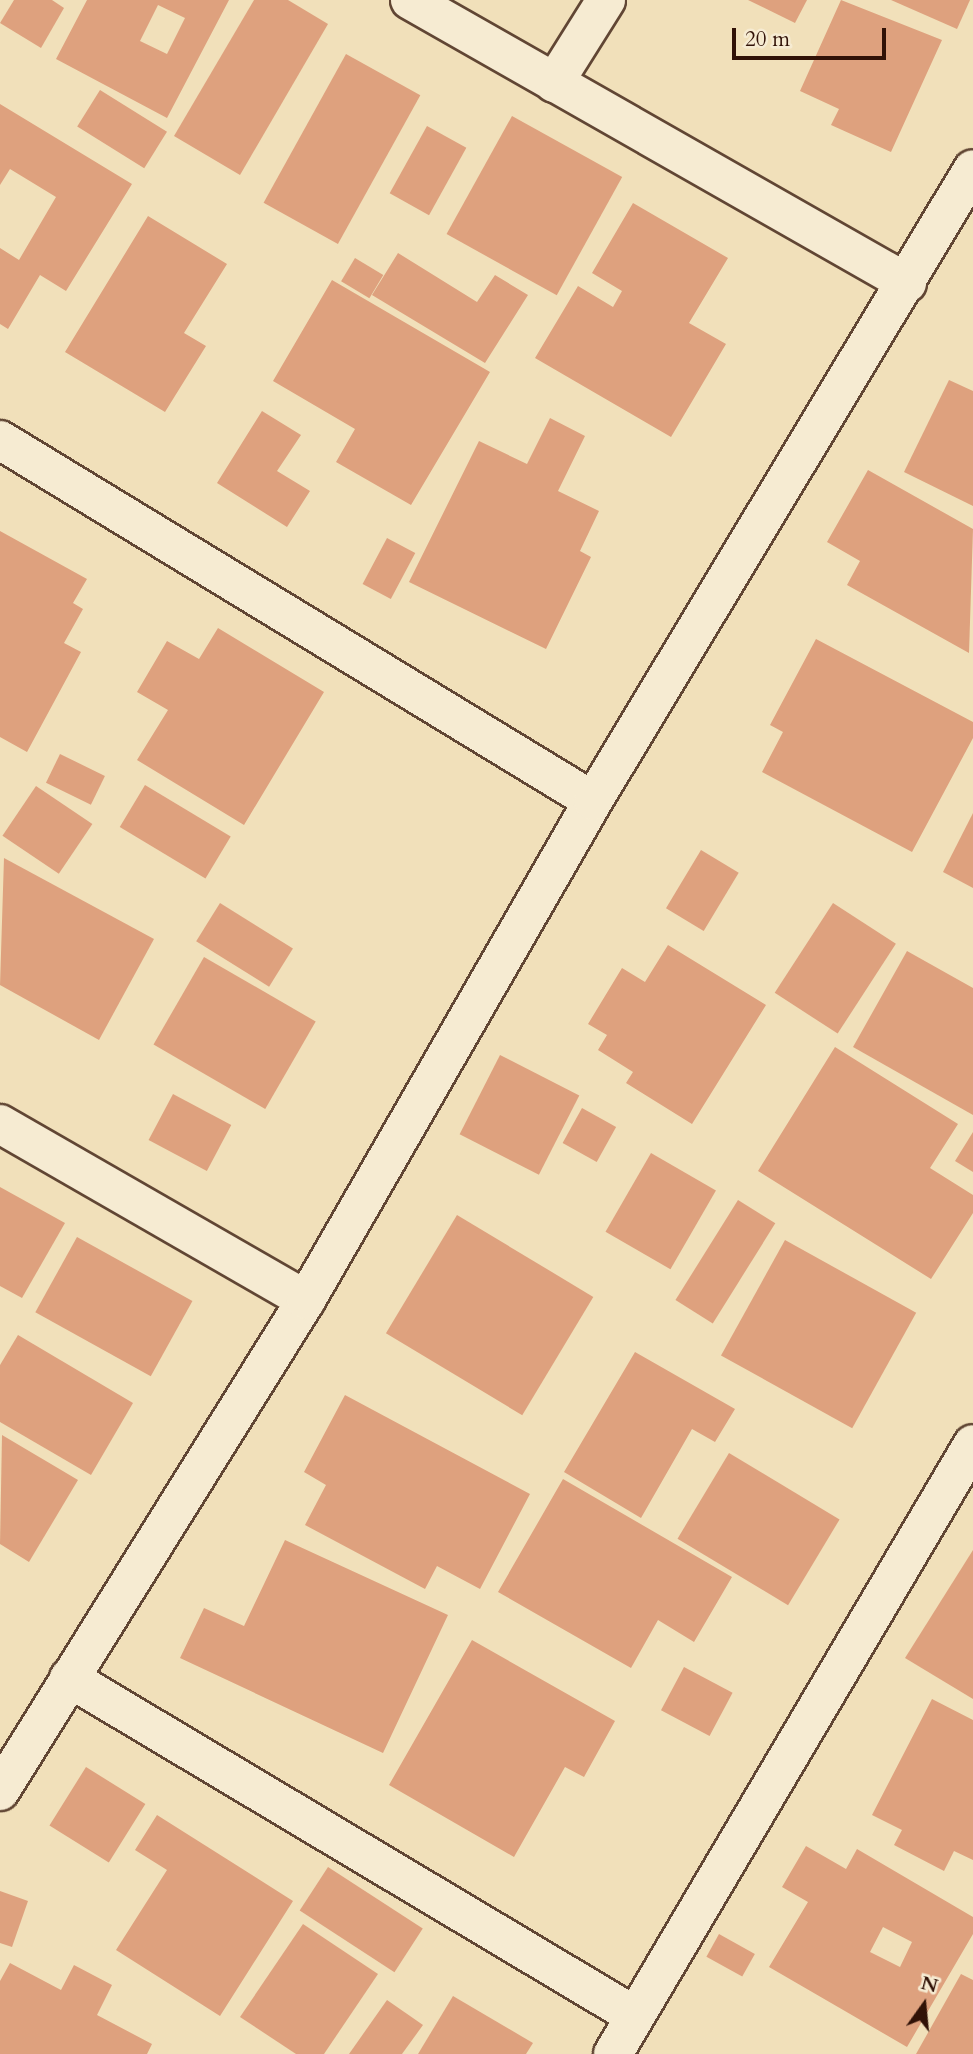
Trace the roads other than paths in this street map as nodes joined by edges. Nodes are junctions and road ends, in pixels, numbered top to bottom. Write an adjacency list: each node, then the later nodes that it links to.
1 (410, 0): 3 (street)
2 (606, 0): 3 (street)
3 (554, 83): 5 (street)
4 (973, 169): 5 (street)
5 (907, 283): 7 (street)
6 (0, 440): 7 (street)
7 (593, 801): 9 (street)
8 (0, 1124): 9 (street)
9 (306, 1300): 11 (street)
10 (973, 1444): 13 (street)
11 (69, 1678): 12 (street); 13 (street)
12 (0, 1791)
13 (635, 2017): 14 (street)
14 (613, 2054)

